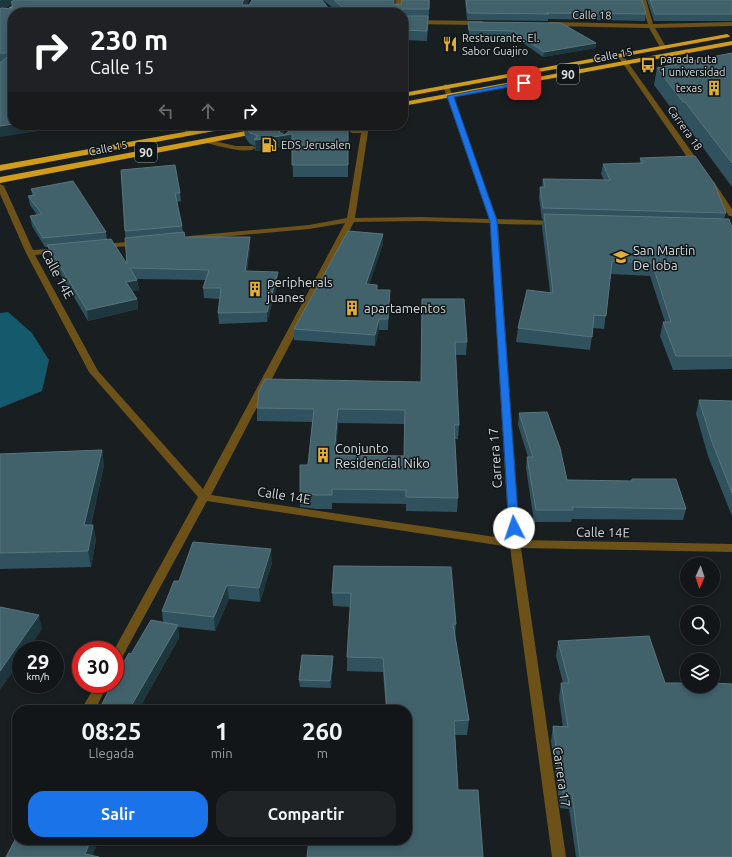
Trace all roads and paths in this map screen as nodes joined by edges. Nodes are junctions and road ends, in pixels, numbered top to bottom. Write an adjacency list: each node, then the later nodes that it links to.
1 (24, 0): 3 (main road)
2 (643, 0): 8 (street)
3 (12, 8)
4 (408, 22): 5 (street)
5 (488, 23)
6 (543, 24): 8 (street, Calle 18)
7 (732, 24): 8 (street, Calle 18)
8 (651, 26): 11 (street)
9 (732, 35): 11 (highway, Calle 15 / 90)
10 (732, 43): 13 (highway, Calle 15 / 90)
11 (663, 47): 12 (highway, Calle 15 / 90)
12 (620, 55): 13 (street, Carrera 18); 14 (highway, Calle 15 / 90)
13 (627, 64): 14 (highway, Calle 15 / 90); 27 (street, Carrera 18)
14 (448, 91): 15 (highway, Calle 15 / 90); 16 (highway, Calle 15 / 90); 29 (street, Carrera 17)
15 (408, 94)
16 (408, 103)
17 (187, 130): 21 (street)
18 (207, 130): 21 (highway, Calle 15 / 90)
19 (277, 130): 22 (highway, Calle 15 / 90)
20 (363, 130): 28 (street)
21 (189, 133): 24 (highway, Calle 15 / 90)
22 (205, 141): 23 (street); 25 (highway, Calle 15 / 90)
23 (253, 148)
24 (0, 168)
25 (0, 180)
26 (0, 186): 35 (street, Calle 14E)
27 (732, 214)
28 (351, 220): 29 (street); 31 (street); 36 (street)
29 (494, 221): 30 (street); 37 (street, Carrera 17)
30 (565, 223)
31 (182, 239)
32 (150, 242): 33 (street)
33 (94, 247)
34 (70, 249): 35 (street)
35 (30, 253): 36 (street, Calle 14E)
36 (204, 497): 37 (street, Calle 14E); 39 (street)
37 (515, 544): 38 (street, Calle 14E); 42 (street, Carrera 17)
38 (732, 548)
39 (124, 644)
40 (97, 693): 41 (street)
41 (91, 705)
42 (559, 857)

